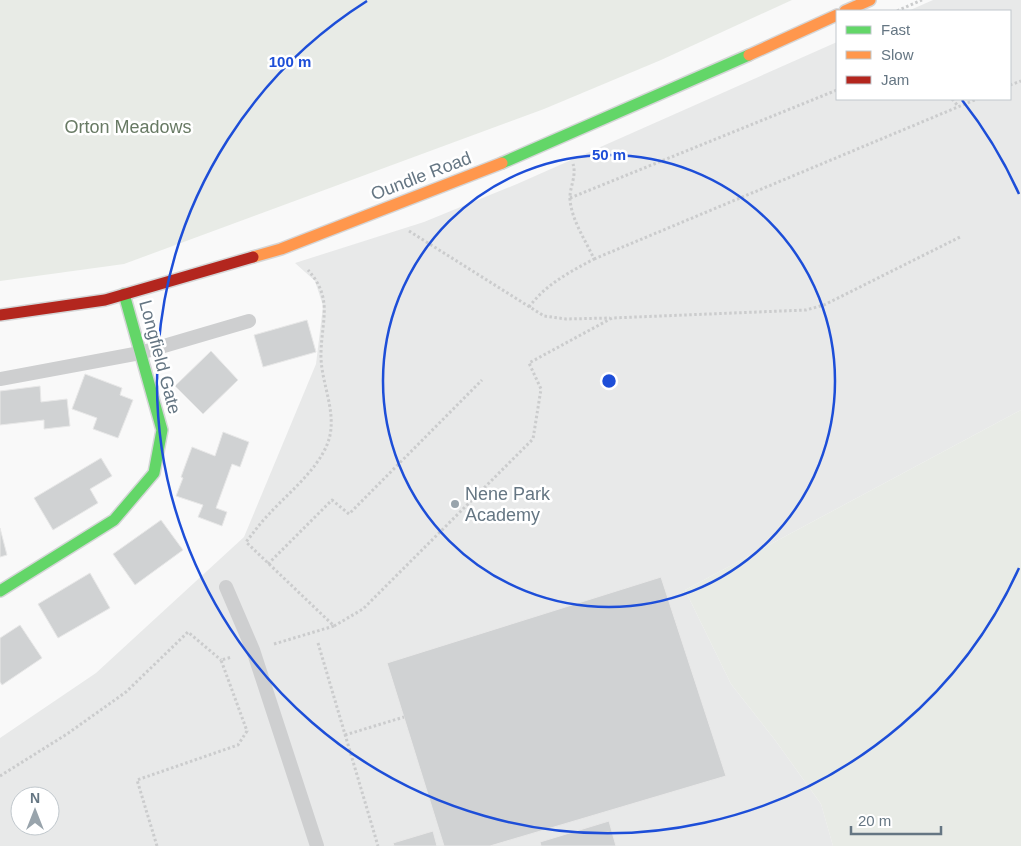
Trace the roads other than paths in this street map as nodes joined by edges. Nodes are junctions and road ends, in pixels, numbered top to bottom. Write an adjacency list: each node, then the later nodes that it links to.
1 (870, 0): 2 (main road)
2 (847, 10)
3 (836, 15): 4 (main road, Oundle Road)
4 (124, 294): 5 (main road, Oundle Road); 7 (main road, Longfield Gate)
5 (0, 315)
6 (249, 321): 7 (lane)
7 (140, 353): 8 (lane); 10 (main road, Longfield Gate)
8 (0, 379)
9 (226, 586): 11 (lane)
10 (0, 591)
11 (317, 846)

